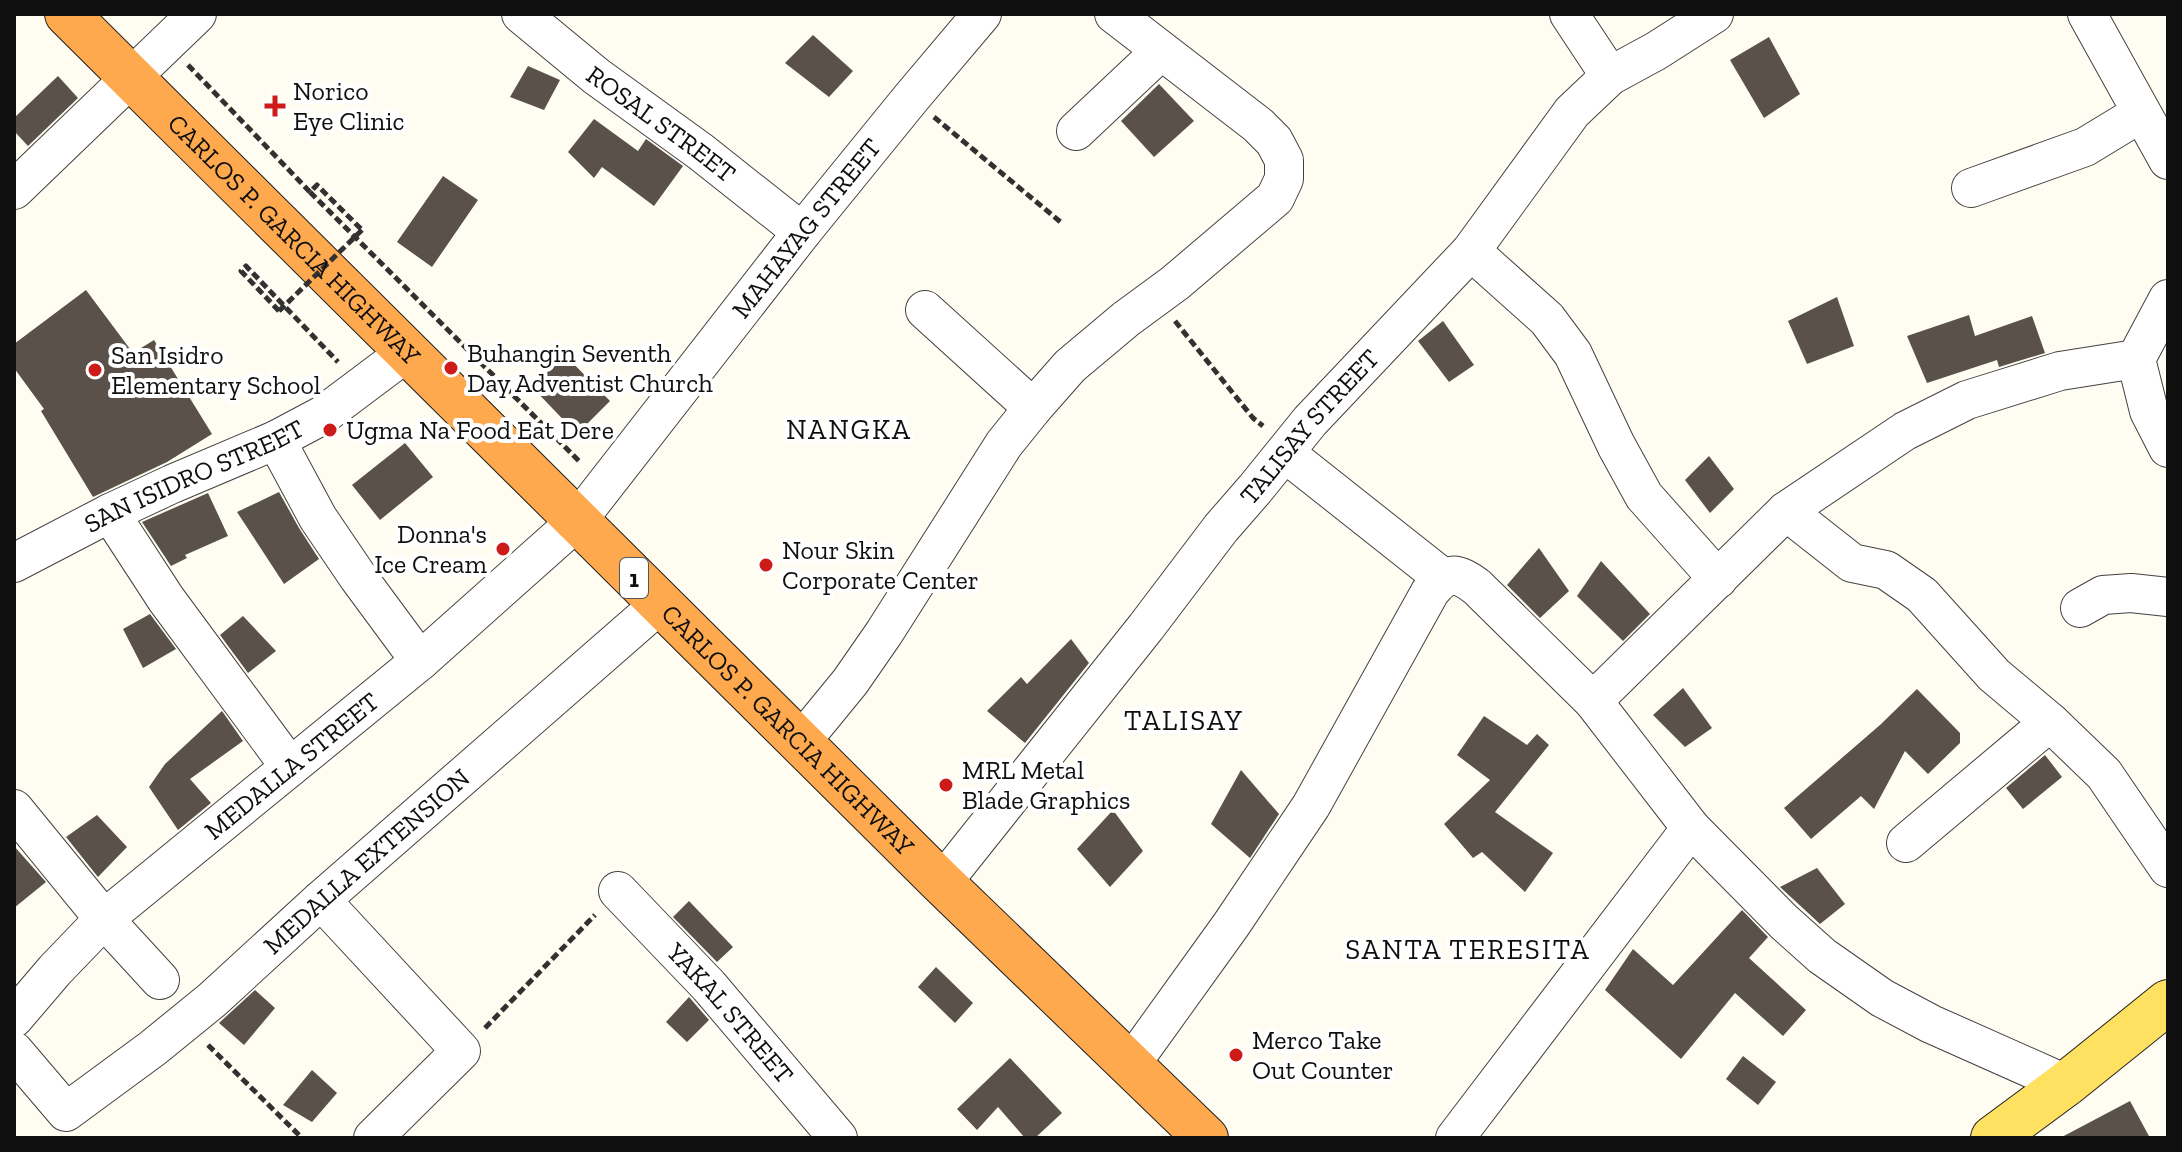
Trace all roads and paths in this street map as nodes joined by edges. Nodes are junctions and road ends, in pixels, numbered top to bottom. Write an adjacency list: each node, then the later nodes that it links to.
1 (67, 14): 11 (highway, CARLOS P. GARCIA HIGHWAY / 1)
2 (197, 14): 9 (street)
3 (521, 14): 21 (street, ROSAL STREET)
4 (982, 14): 13 (street, MAHAYAG STREET)
5 (1114, 14): 10 (street)
6 (1569, 14): 12 (street)
7 (1714, 14): 12 (street, TALISAY STREET)
8 (2087, 14): 14 (street)
9 (166, 43): 11 (street); 19 (path)
10 (1161, 51): 15 (street); 23 (street)
11 (130, 76): 18 (street); 26 (highway, CARLOS P. GARCIA HIGHWAY / 1)
12 (1610, 76): 22 (street, TALISAY STREET)
13 (911, 98): 20 (path); 21 (street, MAHAYAG STREET)
14 (2141, 113): 16 (street); 17 (street)
15 (1076, 131)
16 (2168, 160)
17 (1971, 188)
18 (14, 190)
19 (310, 192): 28 (path, bridge); 33 (path)
20 (1063, 224)
21 (802, 232): 33 (street, MAHAYAG STREET)
22 (1471, 251): 32 (street, TALISAY STREET); 39 (street)
23 (1154, 299): 29 (street); 32 (path)
24 (2168, 299): 27 (street)
25 (925, 310): 29 (street)
26 (407, 352): 28 (street, SAN ISIDRO STREET); 36 (highway, CARLOS P. GARCIA HIGHWAY / 1)
27 (2136, 359): 31 (street); 34 (street)
28 (361, 388): 30 (street, SAN ISIDRO STREET)
29 (1033, 408): 46 (street)
30 (276, 440): 35 (street, SAN ISIDRO STREET); 43 (street)
31 (2168, 448)
32 (1287, 450): 38 (street); 52 (street, TALISAY STREET)
33 (605, 486): 36 (street, MAHAYAG STREET)
34 (1786, 511): 39 (street); 45 (street)
35 (110, 513): 37 (street, SAN ISIDRO STREET); 47 (street)
36 (577, 521): 41 (highway, CARLOS P. GARCIA HIGHWAY / 1); 43 (street, MEDALLA STREET)
37 (14, 563)
38 (1443, 578): 44 (street); 62 (street)
39 (1718, 579): 44 (street)
40 (2168, 597): 42 (street)
41 (660, 604): 46 (highway, CARLOS P. GARCIA HIGHWAY / 1); 54 (street, MEDALLA EXTENSION)
42 (2080, 608)
43 (420, 661): 47 (street, MEDALLA STREET)
44 (1593, 701): 49 (street)
45 (2050, 722): 50 (street); 51 (street)
46 (800, 743): 52 (highway, CARLOS P. GARCIA HIGHWAY / 1)
47 (290, 767): 55 (street, MEDALLA STREET)
48 (14, 809): 55 (street)
49 (1691, 828): 63 (street); 68 (street)
50 (1906, 843)
51 (2168, 868)
52 (942, 883): 62 (highway, CARLOS P. GARCIA HIGHWAY / 1)
53 (618, 891): 61 (path); 66 (street, YAKAL STREET)
54 (321, 900): 59 (street, MEDALLA EXTENSION); 61 (street)
55 (104, 919): 56 (street); 58 (street, MEDALLA STREET)
56 (160, 980)
57 (2168, 1002): 63 (main road)
58 (14, 1017)
59 (183, 1023): 60 (street, MEDALLA EXTENSION); 64 (path)
60 (14, 1051)
61 (461, 1051): 65 (street)
62 (1131, 1064): 67 (highway, CARLOS P. GARCIA HIGHWAY / 1)
63 (2066, 1084): 69 (main road)
64 (302, 1138)
65 (373, 1138)
66 (838, 1138)
67 (1206, 1138)
68 (1455, 1138)
69 (1993, 1138)

